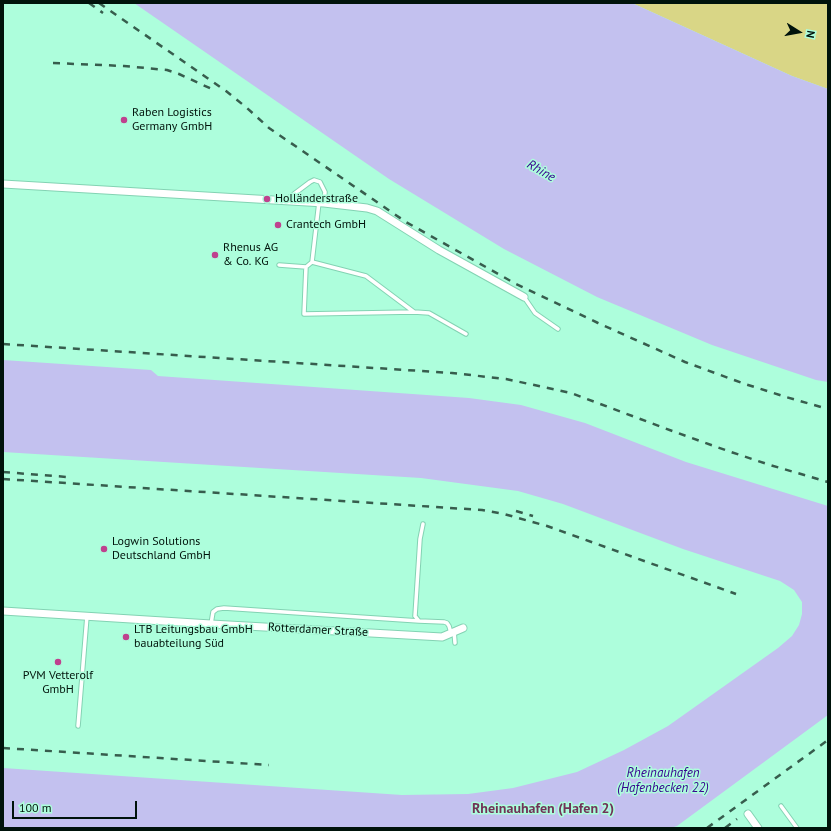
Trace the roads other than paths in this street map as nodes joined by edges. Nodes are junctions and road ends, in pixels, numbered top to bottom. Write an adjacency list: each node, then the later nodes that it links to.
1 (3, 184): 2 (street)
2 (286, 200): 3 (street); 3 (lane)
3 (322, 202): 4 (lane); 7 (street)
4 (312, 262): 6 (lane); 8 (lane)
5 (280, 265): 6 (lane)
6 (306, 267): 8 (lane)
7 (524, 297): 9 (lane)
8 (414, 312): 10 (lane)
9 (558, 329)
10 (466, 334)
11 (423, 524): 14 (lane)
12 (3, 611): 13 (street, Rotterdamer Straße)
13 (87, 616): 15 (street, Rotterdamer Straße); 19 (lane)
14 (419, 621): 15 (lane); 17 (lane)
15 (211, 624): 17 (street, Rotterdamer Straße)
16 (463, 628): 17 (street, Rotterdamer Straße)
17 (453, 632): 18 (lane)
18 (455, 643)
19 (78, 726)
20 (781, 806): 23 (lane)
21 (748, 814): 22 (street)
22 (756, 827)
23 (798, 828)

